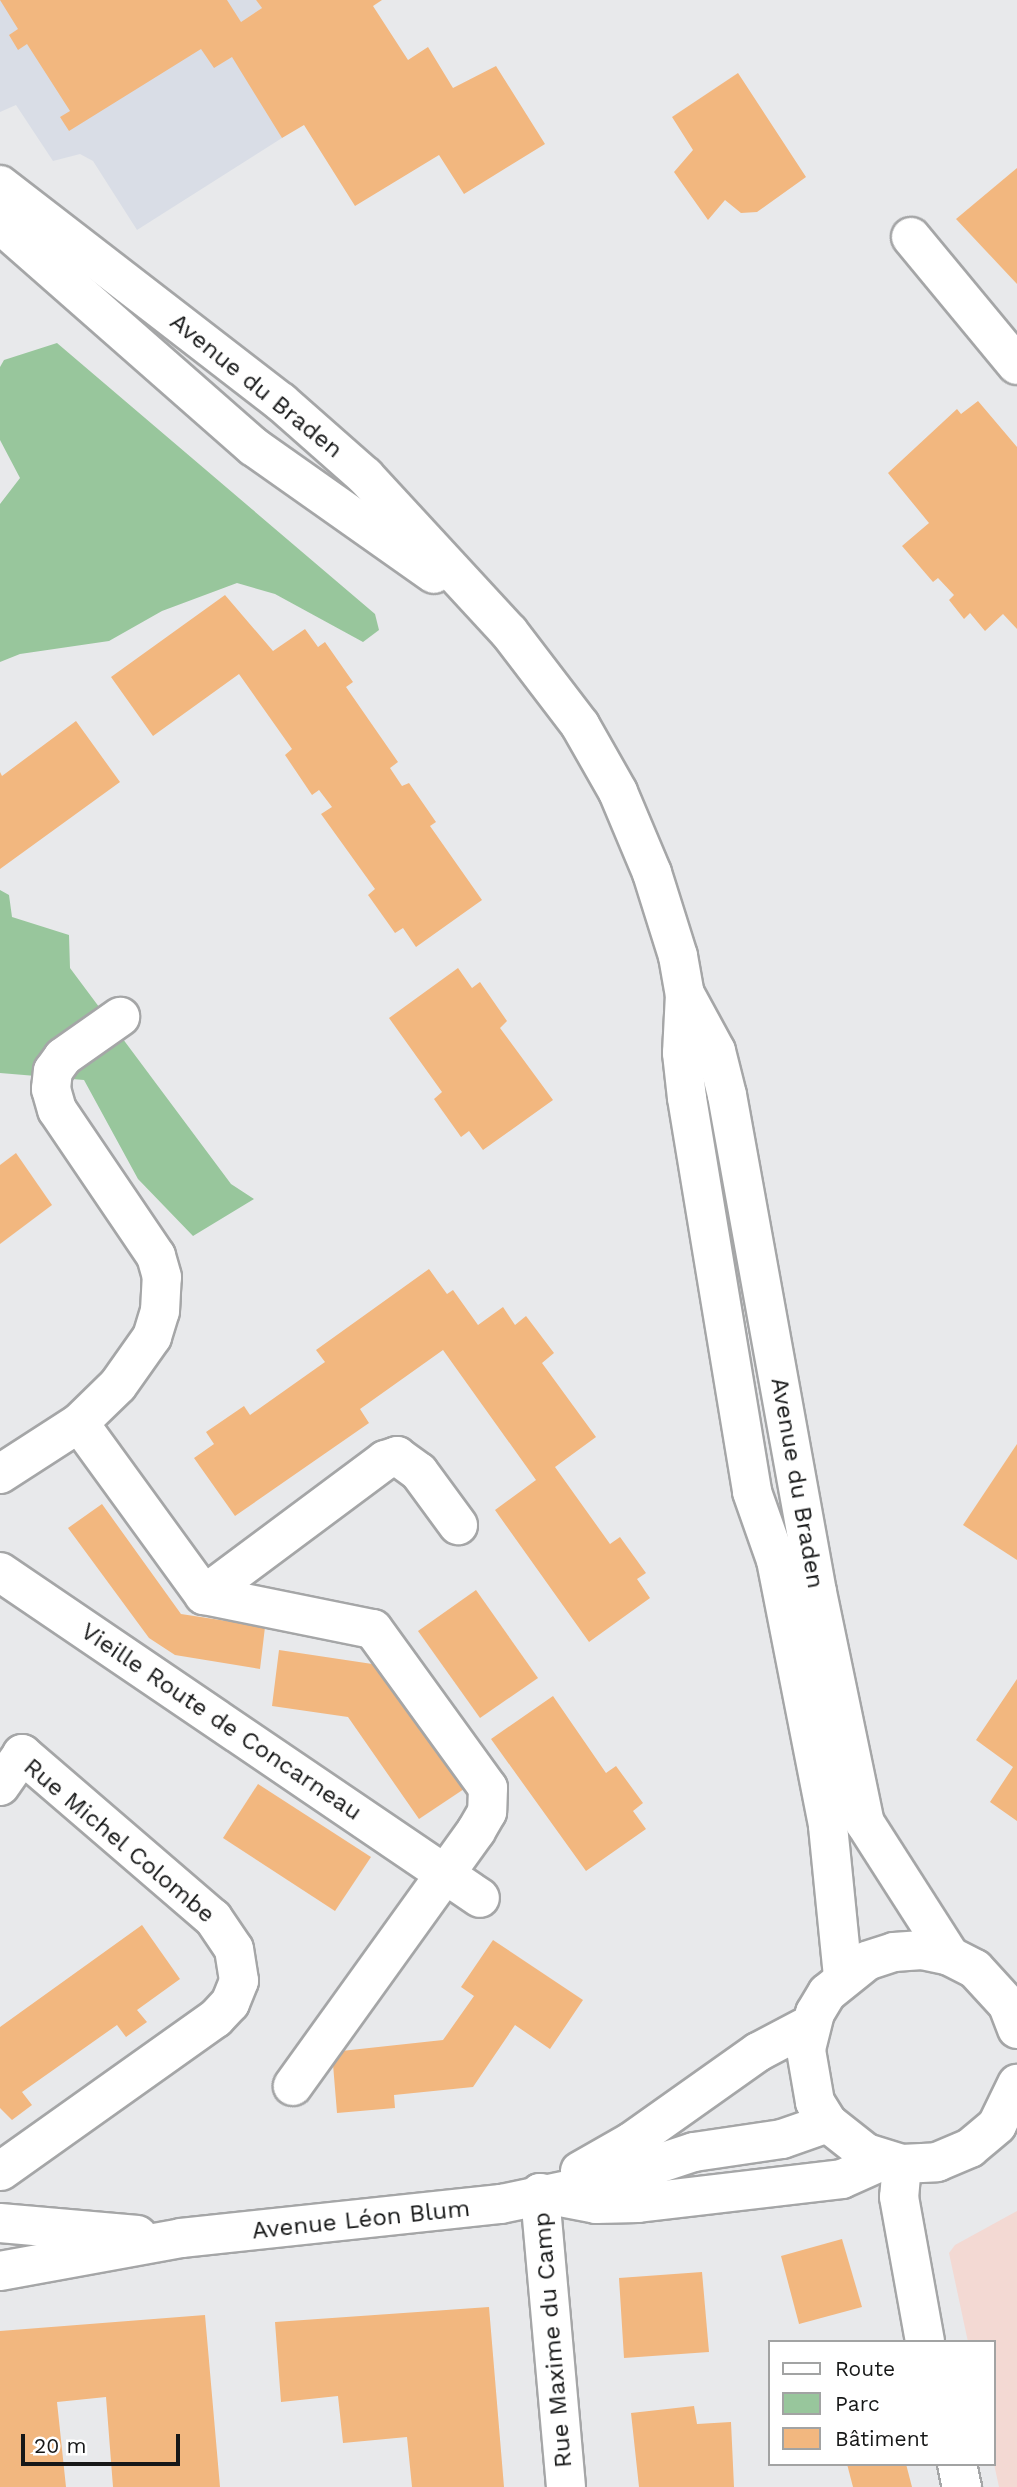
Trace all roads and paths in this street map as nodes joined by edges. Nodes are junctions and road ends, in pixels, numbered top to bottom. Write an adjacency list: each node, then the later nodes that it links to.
1 (0, 185): 5 (street, Avenue du Braden)
2 (0, 224): 5 (street, Avenue du Braden)
3 (911, 237): 4 (street)
4 (1017, 365)
5 (490, 611): 6 (street, Avenue du Braden)
6 (685, 994): 8 (street, Avenue du Braden); 11 (street, Avenue du Braden)
7 (120, 1017): 9 (street)
8 (741, 1411): 11 (street); 19 (street, Avenue du Braden)
9 (79, 1423): 10 (street); 14 (street)
10 (0, 1474)
11 (799, 1487): 18 (street, Avenue du Braden)
12 (458, 1525): 14 (street)
13 (0, 1572): 16 (street, Vieille Route de Concarneau)
14 (204, 1595): 16 (street)
15 (0, 1786): 27 (street, Rue Michel Colombe)
16 (442, 1872): 17 (street, Vieille Route de Concarneau); 23 (street)
17 (480, 1898)
18 (950, 1956): 19 (street); 21 (street)
19 (844, 1976): 20 (street)
20 (811, 2024): 24 (street); 28 (street, Avenue Léon Blum)
21 (1017, 2029)
22 (1017, 2084): 25 (street)
23 (293, 2086)
24 (828, 2123): 26 (street); 28 (street, Avenue Léon Blum)
25 (1007, 2124): 26 (street)
26 (893, 2162): 28 (street); 32 (street)
27 (1, 2171)
28 (540, 2193): 30 (street, Avenue Léon Blum); 34 (street, Rue Maxime du Camp)
29 (0, 2224): 30 (street, Avenue Léon Blum)
30 (181, 2238): 31 (street, Avenue Léon Blum)
31 (0, 2270)
32 (925, 2340)
33 (957, 2466): 35 (street)
34 (566, 2487)
35 (962, 2487)

